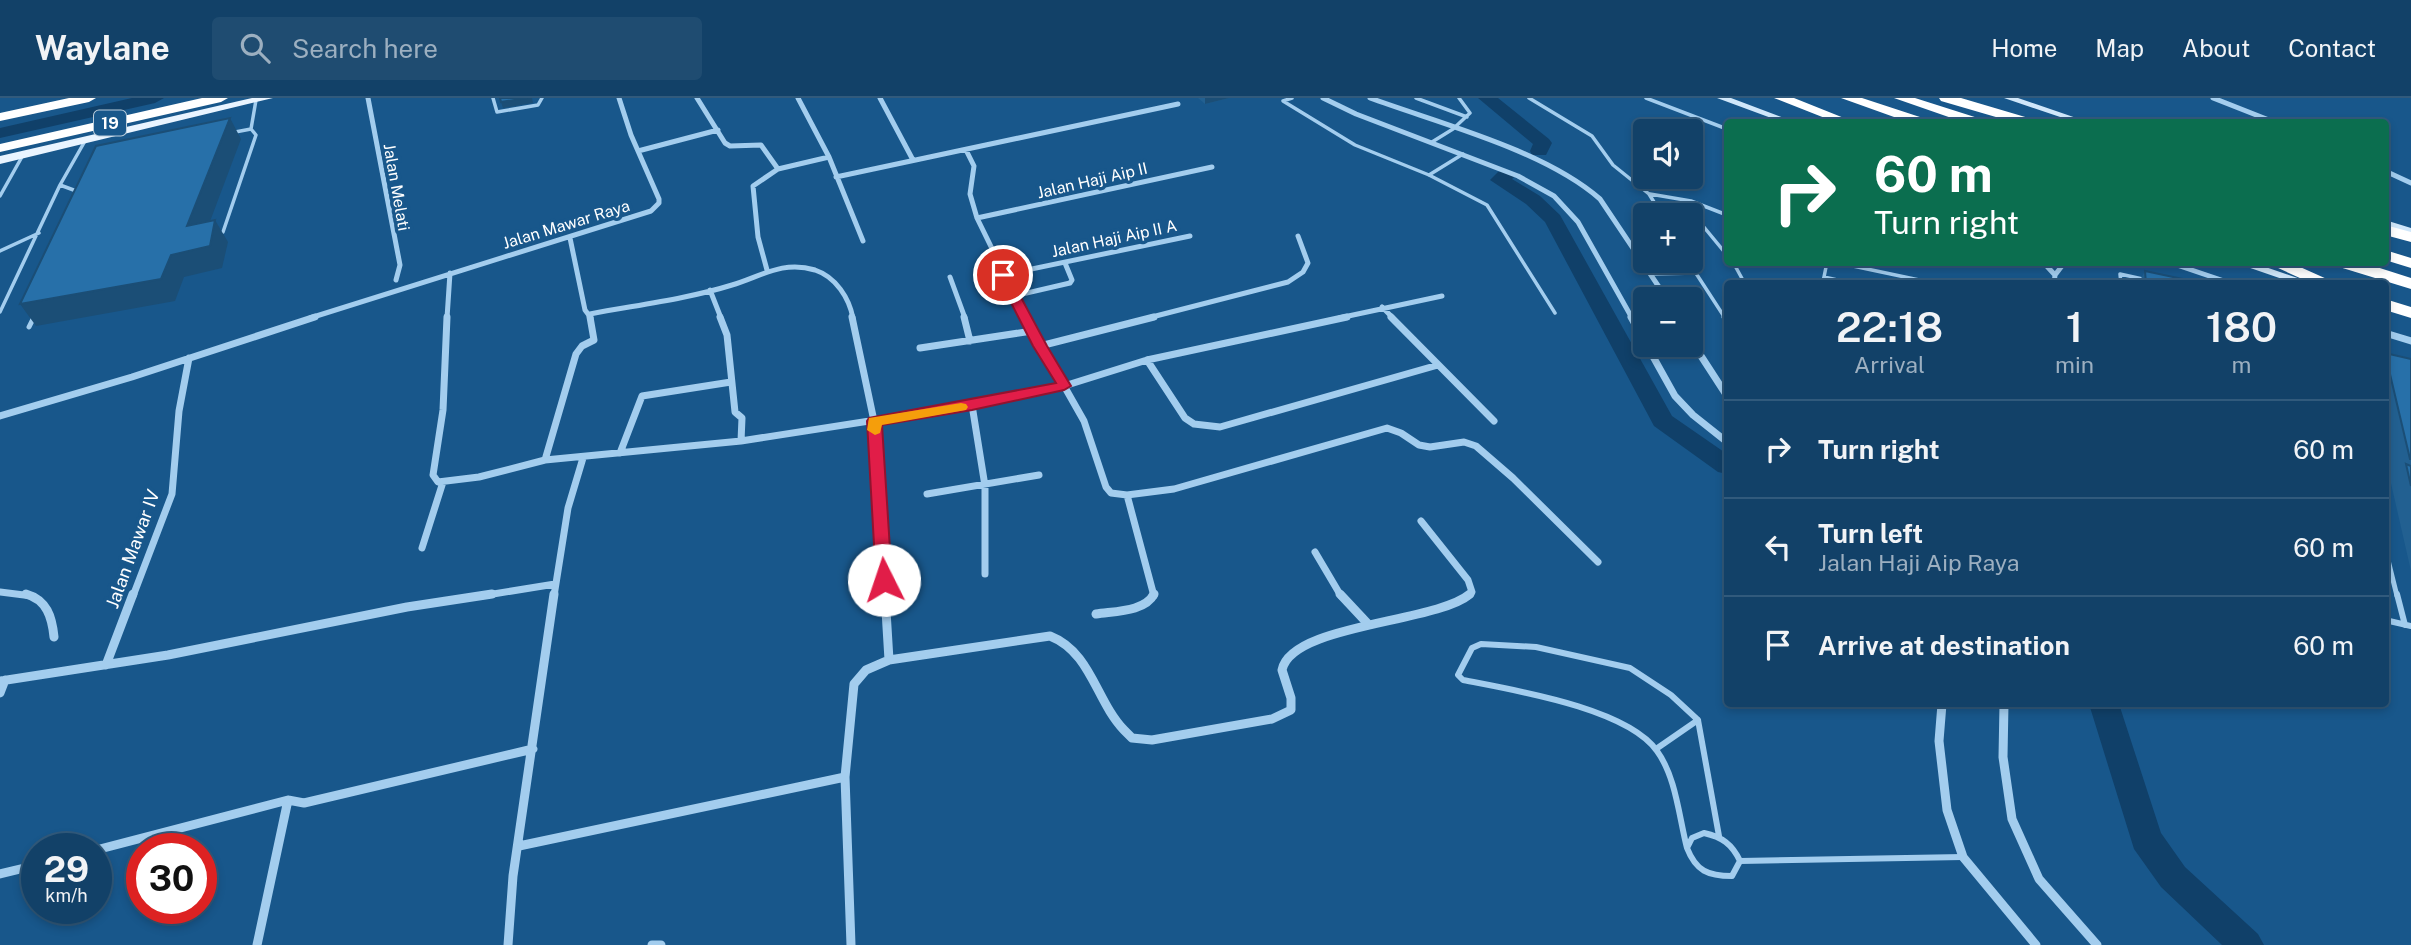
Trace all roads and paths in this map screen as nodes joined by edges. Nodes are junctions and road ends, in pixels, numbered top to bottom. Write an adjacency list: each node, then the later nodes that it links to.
1 (25, 98): 27 (highway)
2 (89, 98): 29 (highway, 19)
3 (221, 98): 45 (highway, 19)
4 (368, 98): 99 (street, Jalan Melati)
5 (493, 98): 6 (lane)
6 (542, 98)
7 (619, 98): 47 (street, Jalan Mawar Raya)
8 (697, 98): 41 (street)
9 (798, 98): 50 (street)
10 (880, 98): 52 (street)
11 (1292, 98): 26 (lane)
12 (1323, 98): 44 (street)
13 (1370, 98): 40 (street)
14 (1416, 98): 30 (lane)
15 (1459, 98): 30 (lane)
16 (1529, 98): 60 (lane)
17 (1646, 98): 39 (lane)
18 (1722, 98): 31 (street)
19 (1781, 98): 32 (highway)
20 (1847, 98): 33 (highway)
21 (1901, 98): 34 (highway)
22 (1946, 98): 35 (highway)
23 (2009, 98): 36 (street)
24 (2213, 98): 37 (street)
25 (262, 99): 38 (lane); 43 (main road)
26 (1281, 100): 56 (lane)
27 (0, 103)
28 (1178, 104): 46 (street)
29 (0, 117)
30 (1466, 117): 40 (lane)
31 (1782, 119)
32 (1839, 119)
33 (1912, 119)
34 (1967, 119)
35 (2017, 119)
36 (2074, 119)
37 (2266, 119)
38 (251, 128): 42 (lane); 70 (lane)
39 (1724, 128)
40 (1453, 129): 44 (lane); 77 (street)
41 (718, 130): 47 (street); 54 (street)
42 (226, 134)
43 (85, 141): 49 (main road); 59 (lane)
44 (1432, 142): 48 (street)
45 (0, 148)
46 (965, 150): 52 (street); 66 (street)
47 (638, 151): 75 (street, Jalan Mawar Raya)
48 (1464, 154): 56 (lane); 140 (street)
49 (23, 155): 51 (main road); 62 (lane)
50 (829, 157): 54 (street); 57 (street)
51 (0, 160)
52 (914, 160): 57 (street)
53 (1212, 167): 66 (street, Jalan Haji Aip II)
54 (778, 169): 91 (street)
55 (2389, 173): 58 (street)
56 (1429, 175): 118 (lane)
57 (836, 177): 76 (street)
58 (2411, 183)
59 (60, 185): 61 (lane); 71 (lane)
60 (1649, 194): 63 (lane); 64 (lane)
61 (89, 195)
62 (0, 196)
63 (1691, 201): 65 (lane); 79 (lane)
64 (1654, 203)
65 (1724, 214)
66 (977, 218): 95 (street)
67 (2389, 224): 69 (street)
68 (2389, 231): 74 (highway)
69 (2411, 231)
70 (223, 232)
71 (39, 233): 78 (lane); 117 (lane)
72 (1190, 236): 82 (street, Jalan Haji Aip II A)
73 (1298, 236): 127 (street)
74 (2411, 237)
75 (570, 238): 92 (street, Jalan Mawar Raya); 120 (street)
76 (863, 241)
77 (1633, 245)
78 (0, 251)
79 (1724, 252)
80 (2389, 256): 81 (highway)
81 (2411, 262)
82 (1065, 263): 95 (street, Jalan Haji Aip II A); 112 (street)
83 (1826, 266): 98 (lane)
84 (1853, 266): 102 (lane)
85 (2047, 266): 96 (street)
86 (2062, 266): 96 (street)
87 (2180, 266): 106 (street)
88 (2251, 266): 107 (street)
89 (2283, 266): 108 (highway)
90 (2355, 266): 109 (highway)
91 (767, 271): 111 (street); 138 (street)
92 (450, 273): 130 (street, Jalan Mawar Raya); 146 (street)
93 (1696, 273): 94 (lane); 121 (lane)
94 (1652, 274): 110 (street)
95 (1003, 275): 112 (street)
96 (2055, 275): 103 (street)
97 (950, 277): 125 (street)
98 (1824, 277): 100 (lane); 101 (lane)
99 (396, 280)
100 (1823, 280)
101 (1837, 280)
102 (1919, 280)
103 (2054, 280)
104 (2121, 280): 105 (lane)
105 (2148, 280)
106 (2220, 280)
107 (2296, 280)
108 (2320, 280)
109 (2411, 284)
110 (1660, 287)
111 (710, 290): 120 (street); 133 (street)
112 (1014, 296): 123 (street)
113 (1442, 296): 116 (street)
114 (38, 306): 122 (lane)
115 (2389, 306): 119 (highway)
116 (1382, 307): 131 (street); 132 (street)
117 (0, 312)
118 (1555, 313)
119 (2411, 313)
120 (590, 314): 144 (street)
121 (1724, 316)
122 (29, 327)
123 (1032, 331): 125 (street); 127 (street)
124 (2389, 334): 126 (street)
125 (970, 341): 128 (street)
126 (2411, 341)
127 (1040, 346): 134 (street)
128 (920, 348)
129 (1702, 357): 135 (street)
130 (189, 358): 137 (street, Jalan Mawar Raya); 166 (street, Jalan Mawar IV)
131 (1147, 360): 132 (street); 134 (street)
132 (1438, 365): 139 (street)
133 (731, 382): 141 (street); 142 (street)
134 (1064, 386): 136 (street); 149 (street)
135 (1724, 391)
136 (972, 405): 138 (street); 147 (street)
137 (0, 416)
138 (874, 421): 141 (street); 165 (street)
139 (1494, 421)
140 (1724, 440)
141 (741, 441): 142 (street)
142 (620, 453): 143 (street)
143 (583, 458): 144 (street); 158 (street)
144 (545, 460): 146 (street)
145 (1040, 475): 147 (street)
146 (443, 482): 151 (street)
147 (985, 486): 148 (street); 155 (street)
148 (927, 494)
149 (1127, 495): 153 (street); 160 (street)
150 (1422, 521): 162 (street)
151 (422, 548)
152 (1315, 552): 162 (street)
153 (1598, 562)
154 (2389, 563): 157 (lane)
155 (985, 574)
156 (2389, 580): 157 (lane)
157 (2394, 582): 163 (lane)
158 (555, 583): 166 (street); 173 (street)
159 (0, 592): 164 (street)
160 (1096, 614)
161 (2389, 621): 163 (lane)
162 (1369, 625): 165 (street)
163 (2408, 626)
164 (54, 637)
165 (889, 660): 174 (street)
166 (106, 665): 167 (street)
167 (3, 680): 168 (street)
168 (0, 693)
169 (1942, 707): 180 (street)
170 (2004, 707): 190 (street)
171 (1698, 720): 172 (lane); 172 (lane); 176 (lane)
172 (1656, 749): 179 (lane)
173 (533, 750): 175 (street); 178 (street)
174 (845, 777): 178 (street); 188 (street)
175 (288, 800): 177 (street); 184 (street)
176 (1719, 836): 179 (lane); 181 (lane)
177 (112, 846)
178 (519, 846): 185 (street)
179 (1687, 848): 181 (lane)
180 (1963, 857): 181 (lane); 189 (street)
181 (1740, 861)
182 (21, 869): 183 (street)
183 (0, 874)
184 (257, 945)
185 (508, 945)
186 (652, 945): 187 (street)
187 (661, 945)
188 (850, 945)
189 (2036, 945)
190 (2097, 945)

